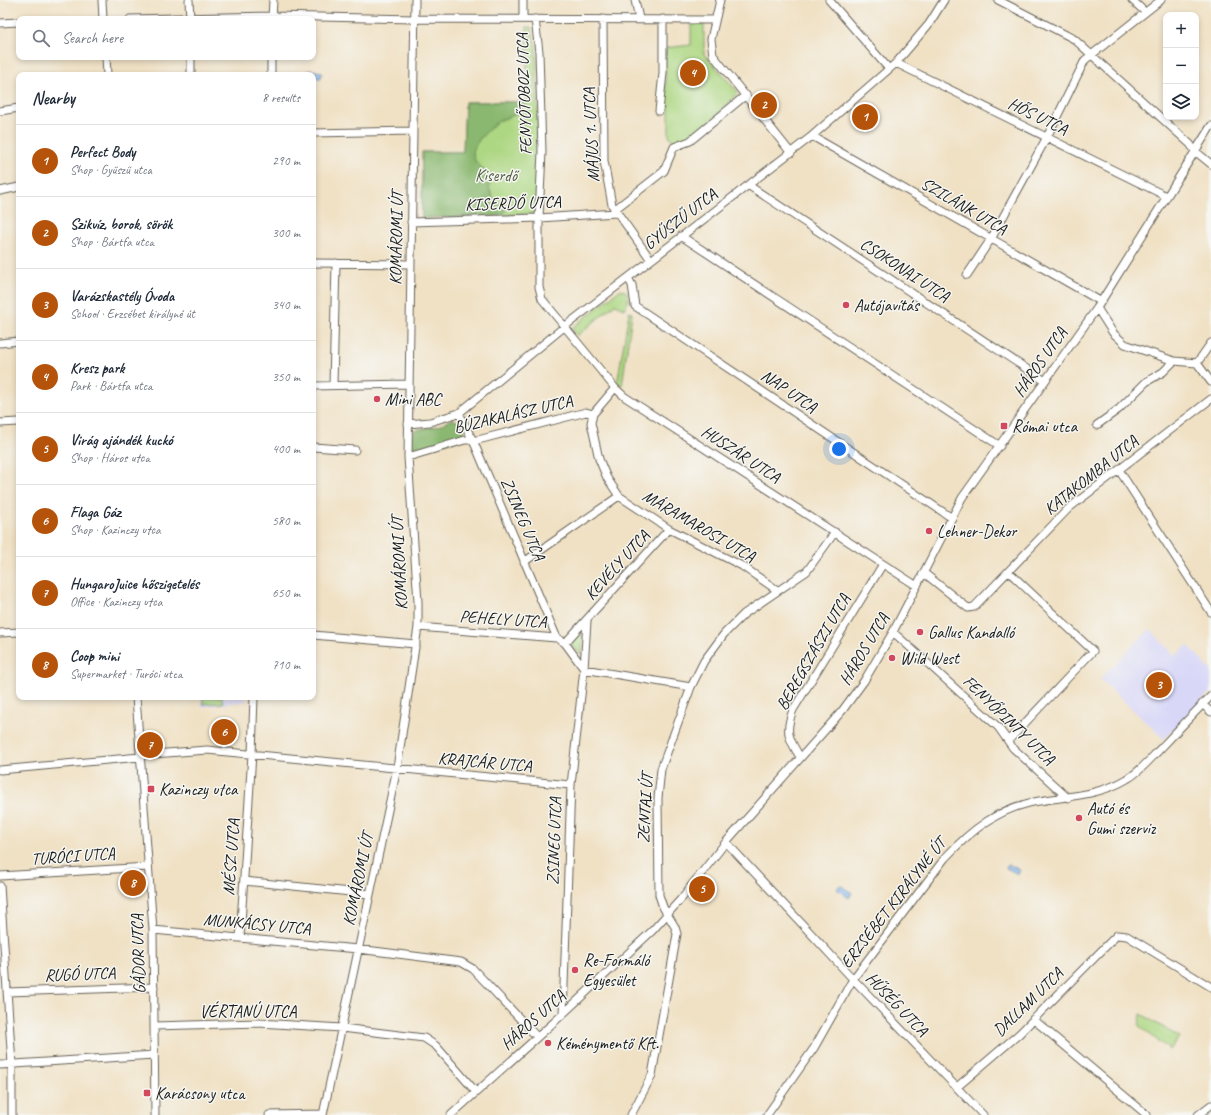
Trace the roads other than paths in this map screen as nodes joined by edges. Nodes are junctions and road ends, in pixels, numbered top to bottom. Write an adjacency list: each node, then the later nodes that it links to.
1 (102, 0): 14 (street)
2 (189, 0): 15 (street)
3 (273, 0): 16 (street)
4 (415, 0): 18 (street, KOMÁROMI ÚT)
5 (523, 0): 19 (street)
6 (635, 0): 22 (street)
7 (720, 0): 24 (street)
8 (829, 0): 32 (street)
9 (944, 0): 31 (street, GYŰSZŰ UTCA)
10 (998, 0): 27 (street)
11 (1132, 0): 13 (street)
12 (1161, 0): 13 (street)
13 (1145, 12): 27 (street)
14 (103, 16)
15 (190, 16)
16 (272, 16)
17 (316, 18): 18 (street)
18 (415, 19): 19 (street); 41 (street, KOMÁROMI ÚT)
19 (523, 19): 20 (street)
20 (535, 19): 21 (street); 53 (street, FENYŐTOBOZ UTCA)
21 (602, 19): 22 (street); 52 (street, MÁJUS 1. UTCA)
22 (639, 19): 23 (street)
23 (663, 19): 24 (street); 39 (street)
24 (715, 20): 36 (street)
25 (16, 22): 26 (street)
26 (0, 23)
27 (1092, 54): 44 (street); 45 (street)
28 (106, 60): 33 (street)
29 (191, 60): 34 (street)
30 (271, 60): 35 (street)
31 (896, 63): 32 (street, GYŰSZŰ UTCA); 44 (street, HŐS UTCA)
32 (889, 69): 43 (street, GYŰSZŰ UTCA)
33 (107, 72)
34 (191, 72)
35 (271, 72)
36 (746, 95): 46 (street); 52 (street)
37 (16, 108): 38 (street)
38 (0, 111)
39 (659, 112)
40 (1211, 126): 45 (street, HÁROS UTCA)
41 (412, 131): 42 (street); 54 (street, KOMÁROMI ÚT)
42 (316, 133)
43 (812, 136): 46 (street, GYŰSZŰ UTCA); 56 (street, SZILÁNK UTCA)
44 (1047, 137): 51 (street, HŐS UTCA); 56 (street)
45 (1194, 151): 47 (street); 51 (street, HÁROS UTCA)
46 (791, 152): 48 (street, GYŰSZŰ UTCA)
47 (1211, 164)
48 (748, 185): 55 (street, GYŰSZŰ UTCA); 70 (street, CSOKONAI UTCA)
49 (16, 188): 50 (street)
50 (0, 191)
51 (1166, 196): 63 (street, HÁROS UTCA)
52 (615, 212): 53 (street, KISERDŐ UTCA); 57 (street, MÁJUS 1. UTCA)
53 (539, 218): 54 (street, KISERDŐ UTCA); 64 (street, FENYŐTOBOZ UTCA)
54 (411, 222): 60 (street, KOMÁROMI ÚT)
55 (681, 236): 57 (street, GYŰSZŰ UTCA); 85 (street)
56 (991, 239): 61 (street); 63 (street, SZILÁNK UTCA)
57 (651, 260): 62 (street, GYŰSZŰ UTCA)
58 (316, 263): 59 (street)
59 (336, 263): 60 (street); 73 (street)
60 (411, 264): 72 (street, KOMÁROMI ÚT)
61 (967, 275)
62 (628, 278): 64 (street, GYŰSZŰ UTCA); 90 (street, NAP UTCA)
63 (1098, 304): 68 (street); 70 (street, HÁROS UTCA)
64 (564, 327): 75 (street, HUSZÁR UTCA); 77 (street, GYŰSZŰ UTCA)
65 (16, 341): 66 (street)
66 (0, 343)
67 (1211, 343): 69 (street)
68 (1174, 361): 69 (street); 82 (street)
69 (1197, 363): 71 (street)
70 (1045, 381): 85 (street, HÁROS UTCA)
71 (1211, 382)
72 (408, 384): 73 (street); 81 (street, KOMÁROMI ÚT)
73 (333, 385): 74 (street)
74 (316, 386)
75 (615, 388): 78 (street, BÚZAKALÁSZ UTCA); 92 (street, HUSZÁR UTCA)
76 (1211, 399): 88 (street, KATAKOMBA UTCA)
77 (458, 413): 81 (street, GYŰSZŰ UTCA); 83 (street, ZSINEG UTCA)
78 (593, 414): 83 (street, BÚZAKALÁSZ UTCA); 89 (street, MÁRAMAROSI UTCA)
79 (16, 422): 80 (street)
80 (0, 423)
81 (408, 424): 87 (street, KOMÁROMI ÚT)
82 (1097, 425)
83 (472, 440): 87 (street, BÚZAKALÁSZ UTCA); 93 (street, ZSINEG UTCA)
84 (316, 446): 86 (street)
85 (1000, 446): 90 (street, HÁROS UTCA)
86 (355, 450)
87 (408, 457): 101 (street, KOMÁROMI ÚT)
88 (1119, 470): 96 (street, KATAKOMBA UTCA); 99 (street)
89 (619, 496): 91 (street, MÁRAMAROSI UTCA); 93 (street)
90 (952, 518): 95 (street, HÁROS UTCA)
91 (669, 529): 98 (street, MÁRAMAROSI UTCA); 100 (street, KEVÉLY UTCA)
92 (835, 532): 94 (street, HUSZÁR UTCA); 98 (street, ZENTAI ÚT)
93 (524, 562): 106 (street, ZSINEG UTCA)
94 (883, 564): 97 (street, HUSZÁR UTCA); 119 (street, BEREGSZÁSZI UTCA)
95 (924, 572): 96 (street, KATAKOMBA UTCA); 97 (street, HÁROS UTCA)
96 (1009, 572): 116 (street)
97 (917, 586): 103 (street, HÁROS UTCA)
98 (776, 590): 110 (street, ZENTAI ÚT)
99 (1211, 612)
100 (587, 621): 107 (street, KEVÉLY UTCA); 109 (street, KEVÉLY UTCA)
101 (418, 627): 106 (street, PEHELY UTCA); 108 (street, KOMÁROMI ÚT)
102 (16, 632): 104 (street)
103 (893, 632): 116 (street, FENYŐPINTY UTCA); 119 (street, HÁROS UTCA)
104 (0, 634)
105 (316, 635): 108 (street)
106 (557, 638): 107 (street, PEHELY UTCA)
107 (565, 643): 109 (street, PEHELY UTCA)
108 (416, 644): 120 (street, KOMÁROMI ÚT)
109 (584, 669): 110 (street); 122 (street, ZSINEG UTCA)
110 (691, 687): 130 (street, ZENTAI ÚT)
111 (1211, 696): 114 (street, ERZSÉBET KIRÁLYNÉ ÚT)
112 (136, 700): 118 (street, GÁDOR UTCA)
113 (254, 700): 117 (street, MÉSZ UTCA)
114 (1202, 704): 115 (street); 123 (street, ERZSÉBET KIRÁLYNÉ ÚT)
115 (1211, 712)
116 (1008, 741): 123 (street, FENYŐPINTY UTCA)
117 (252, 754): 118 (street); 120 (street); 127 (street, MÉSZ UTCA)
118 (140, 756): 121 (street); 125 (street, GÁDOR UTCA)
119 (800, 757): 124 (street, HÁROS UTCA)
120 (397, 768): 122 (street, KRAJCÁR UTCA); 129 (street, KOMÁROMI ÚT)
121 (0, 770)
122 (571, 785): 138 (street, ZSINEG UTCA)
123 (1068, 798): 134 (street, ERZSÉBET KIRÁLYNÉ ÚT)
124 (726, 842): 130 (street, HÁROS UTCA); 134 (street, HŰSÉG UTCA)
125 (148, 867): 126 (street, TURÓCI UTCA); 131 (street, GÁDOR UTCA)
126 (0, 876)
127 (244, 881): 129 (street); 132 (street, MÉSZ UTCA)
128 (0, 886): 137 (street)
129 (370, 894): 133 (street, KOMÁROMI ÚT)
130 (667, 914): 138 (street, HÁROS UTCA); 155 (street, ZENTAI ÚT)
131 (154, 930): 132 (street, MUNKÁCSY UTCA); 135 (street, GÁDOR UTCA)
132 (240, 938): 133 (street, MUNKÁCSY UTCA)
133 (358, 948): 141 (street, KOMÁROMI ÚT); 142 (street, MUNKÁCSY UTCA)
134 (853, 979): 146 (street, HŰSÉG UTCA); 150 (street, ERZSÉBET KIRÁLYNÉ ÚT)
135 (154, 987): 137 (street, RUGÓ UTCA); 140 (street, GÁDOR UTCA)
136 (1211, 987): 139 (street, DALLAM UTCA)
137 (7, 992): 144 (street)
138 (563, 1014): 142 (street, HÁROS UTCA)
139 (1033, 1019): 146 (street, DALLAM UTCA); 157 (street)
140 (154, 1026): 141 (street, VÉRTANÚ UTCA); 143 (street, GÁDOR UTCA)
141 (342, 1028): 147 (street, VÉRTANÚ UTCA); 149 (street, KOMÁROMI ÚT)
142 (537, 1037): 147 (street, HÁROS UTCA)
143 (154, 1055): 144 (street); 152 (street, GÁDOR UTCA)
144 (12, 1064): 145 (street); 151 (street)
145 (0, 1065)
146 (957, 1087): 156 (street, HŰSÉG UTCA)
147 (476, 1092): 154 (street, HÁROS UTCA)
148 (1211, 1105): 158 (street)
149 (323, 1114): 153 (street)
150 (769, 1114)
151 (12, 1115)
152 (155, 1115)
153 (270, 1115)
154 (451, 1115)
155 (631, 1115)
156 (982, 1115)
157 (1147, 1115)
158 (1198, 1115)

